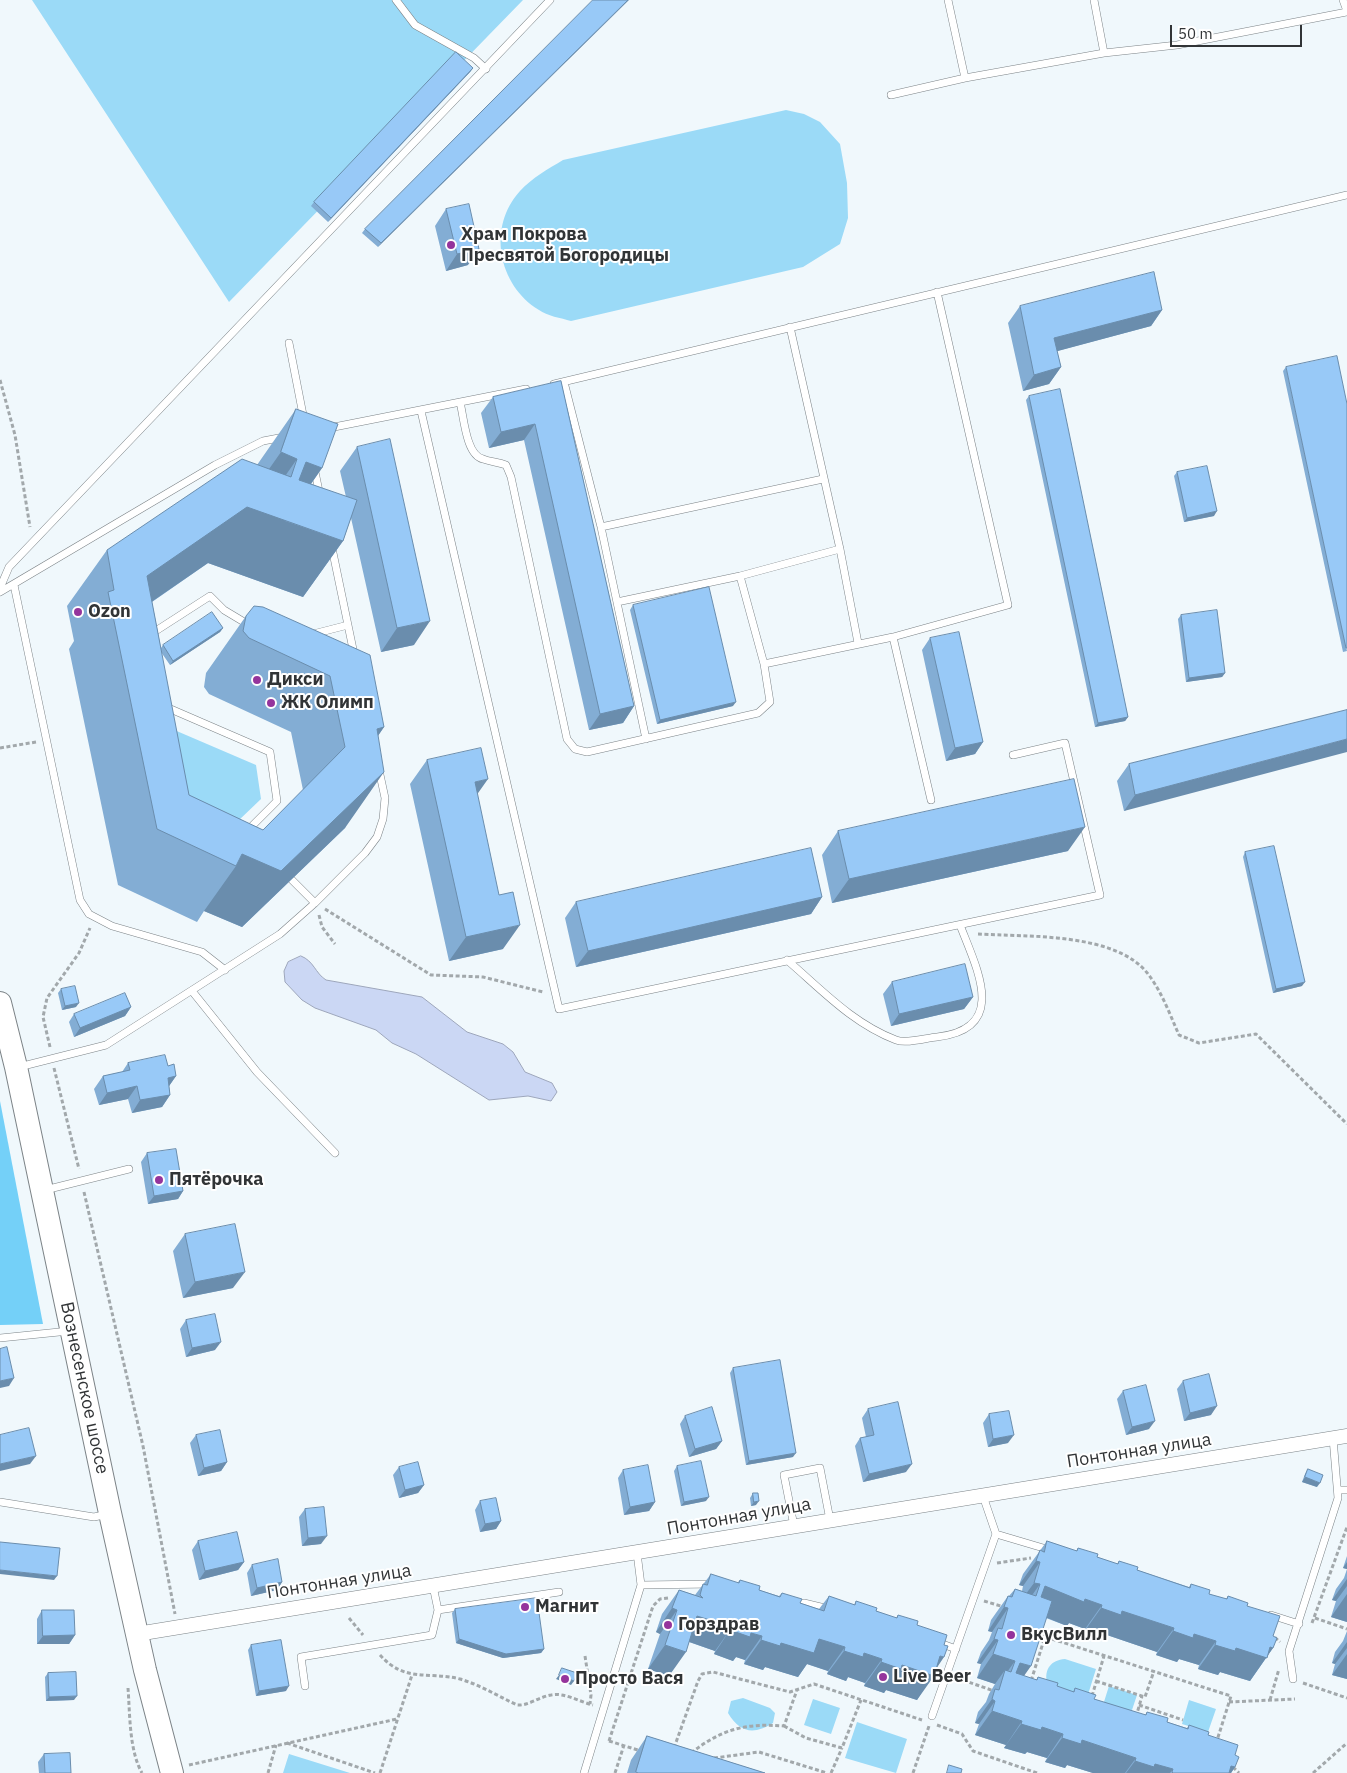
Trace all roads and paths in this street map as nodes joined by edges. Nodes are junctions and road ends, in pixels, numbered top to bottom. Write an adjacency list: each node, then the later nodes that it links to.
1 (396, 0): 8 (lane)
2 (550, 0): 8 (lane)
3 (948, 0): 9 (lane)
4 (1094, 0): 7 (lane)
5 (1343, 0): 6 (lane)
6 (1347, 12): 7 (lane)
7 (1104, 53): 9 (lane)
8 (486, 68): 29 (lane)
9 (965, 78): 10 (lane)
10 (891, 95)
11 (1347, 195): 12 (lane)
12 (937, 292): 13 (lane); 39 (lane)
13 (790, 327): 16 (lane); 25 (lane)
14 (289, 343): 21 (lane)
15 (0, 380): 29 (path)
16 (564, 382): 17 (lane); 27 (lane)
17 (546, 386)
18 (536, 387): 19 (lane)
19 (460, 402): 20 (lane); 45 (lane)
20 (421, 411): 22 (lane); 60 (lane)
21 (305, 424)
22 (322, 430)
23 (289, 436): 32 (lane)
24 (313, 462): 26 (lane)
25 (823, 479): 27 (lane); 30 (lane)
26 (321, 500)
27 (601, 527): 35 (lane)
28 (330, 538): 36 (lane)
29 (33, 542): 33 (lane)
30 (840, 549): 31 (lane); 41 (lane)
31 (740, 576): 35 (lane); 43 (lane)
32 (14, 585): 34 (lane); 46 (lane)
33 (0, 588)
34 (0, 592)
35 (617, 602): 45 (lane)
36 (348, 625): 38 (lane); 42 (lane)
37 (256, 627): 40 (lane)
38 (304, 635)
39 (893, 637): 41 (lane); 50 (lane)
40 (143, 639)
41 (858, 643): 43 (lane)
42 (356, 663)
43 (764, 664): 45 (lane)
44 (154, 702): 51 (lane)
45 (646, 739)
46 (46, 740): 47 (path); 54 (lane)
47 (0, 748)
48 (1012, 755): 55 (lane)
49 (377, 759): 53 (lane)
50 (930, 800)
51 (245, 836)
52 (291, 879): 53 (lane)
53 (315, 903): 56 (path); 58 (lane); 60 (path)
54 (94, 916): 58 (lane); 62 (path)
55 (960, 925): 57 (lane); 57 (lane); 64 (path)
56 (336, 944)
57 (787, 960): 60 (lane)
58 (225, 970): 59 (lane)
59 (192, 991): 62 (lane); 65 (lane)
60 (556, 996)
61 (0, 1002): 63 (main road, Вознесенское шоссе)
62 (52, 1059): 63 (lane); 67 (path)
63 (16, 1067): 68 (main road, Вознесенское шоссе)
64 (1347, 1124)
65 (335, 1152)
66 (129, 1169): 67 (lane)
67 (82, 1180): 68 (lane); 96 (path)
68 (42, 1191): 69 (main road, Вознесенское шоссе)
69 (72, 1331): 70 (lane); 76 (main road, Вознесенское шоссе)
70 (0, 1338)
71 (1340, 1437): 72 (lane); 74 (street, Понтонная улица)
72 (1338, 1490): 73 (lane); 97 (lane)
73 (1347, 1490)
74 (983, 1496): 77 (street, Понтонная улица); 80 (lane)
75 (0, 1502): 76 (lane)
76 (110, 1513): 105 (main road, Вознесенское шоссе)
77 (830, 1520): 78 (street, Понтонная улица); 78 (lane)
78 (794, 1526): 81 (street, Понтонная улица)
79 (1347, 1527): 99 (path)
80 (996, 1534): 82 (lane); 84 (lane)
81 (637, 1553): 85 (lane); 87 (street, Понтонная улица)
82 (1059, 1553)
83 (1034, 1558): 84 (path)
84 (986, 1564): 90 (lane)
85 (641, 1585): 86 (lane); 141 (lane)
86 (716, 1585)
87 (433, 1586): 92 (lane); 105 (street, Понтонная улица)
88 (559, 1592): 92 (lane)
89 (669, 1598): 142 (path)
90 (974, 1598): 93 (path); 110 (lane)
91 (781, 1602): 94 (lane)
92 (438, 1610): 109 (lane)
93 (1012, 1610)
94 (840, 1612)
95 (1262, 1613): 101 (lane)
96 (175, 1614)
97 (1302, 1614): 99 (path); 101 (lane)
98 (349, 1618): 109 (path)
99 (1315, 1618): 102 (path); 103 (path)
100 (1037, 1624): 107 (path)
101 (1299, 1624): 117 (lane)
102 (1311, 1627)
103 (1347, 1629)
104 (1264, 1631): 108 (path)
105 (137, 1634): 155 (main road, Вознесенское шоссе)
106 (928, 1639): 110 (lane)
107 (1048, 1640): 112 (path); 121 (path)
108 (1281, 1643)
109 (372, 1645): 115 (path); 122 (lane)
110 (956, 1649): 116 (lane)
111 (585, 1656): 132 (path)
112 (1104, 1656): 114 (path); 119 (path)
113 (1281, 1662): 130 (path)
114 (1154, 1671): 126 (path); 131 (path)
115 (412, 1675): 132 (path); 136 (path)
116 (947, 1675): 125 (path); 137 (lane)
117 (1293, 1679): 120 (path)
118 (1306, 1680): 120 (path)
119 (1096, 1681): 126 (path); 135 (path)
120 (1307, 1684): 127 (path)
121 (1034, 1685): 123 (path); 135 (path)
122 (304, 1686)
123 (1024, 1688)
124 (798, 1690): 129 (path); 140 (path); 150 (path)
125 (996, 1691)
126 (1142, 1696): 133 (path)
127 (1347, 1698)
128 (1295, 1699): 130 (path)
129 (861, 1700): 137 (path); 147 (path)
130 (1270, 1700): 131 (path)
131 (1229, 1702): 148 (path)
132 (590, 1704): 134 (path)
133 (1139, 1705): 138 (path); 139 (path)
134 (597, 1706)
135 (1089, 1706): 139 (path)
136 (397, 1719): 143 (path); 158 (path)
137 (931, 1720): 163 (path); 164 (path)
138 (1183, 1720)
139 (1134, 1722): 148 (path)
140 (784, 1726): 147 (path); 152 (path)
141 (596, 1737): 142 (path); 159 (lane)
142 (610, 1741): 146 (path)
143 (286, 1743): 145 (path); 157 (path)
144 (1347, 1743): 166 (path)
145 (276, 1745): 155 (path); 156 (path)
146 (624, 1745): 149 (path); 160 (path)
147 (842, 1748): 162 (path)
148 (1214, 1750): 151 (path)
149 (642, 1751)
150 (673, 1752)
151 (1220, 1756)
152 (686, 1757)
153 (705, 1759): 161 (path)
154 (1227, 1761): 165 (path)
155 (180, 1769)
156 (268, 1773)
157 (375, 1773)
158 (380, 1773)
159 (584, 1773)
160 (615, 1773)
161 (826, 1773)
162 (831, 1773)
163 (913, 1773)
164 (1034, 1773)
165 (1239, 1773)
166 (1313, 1773)

